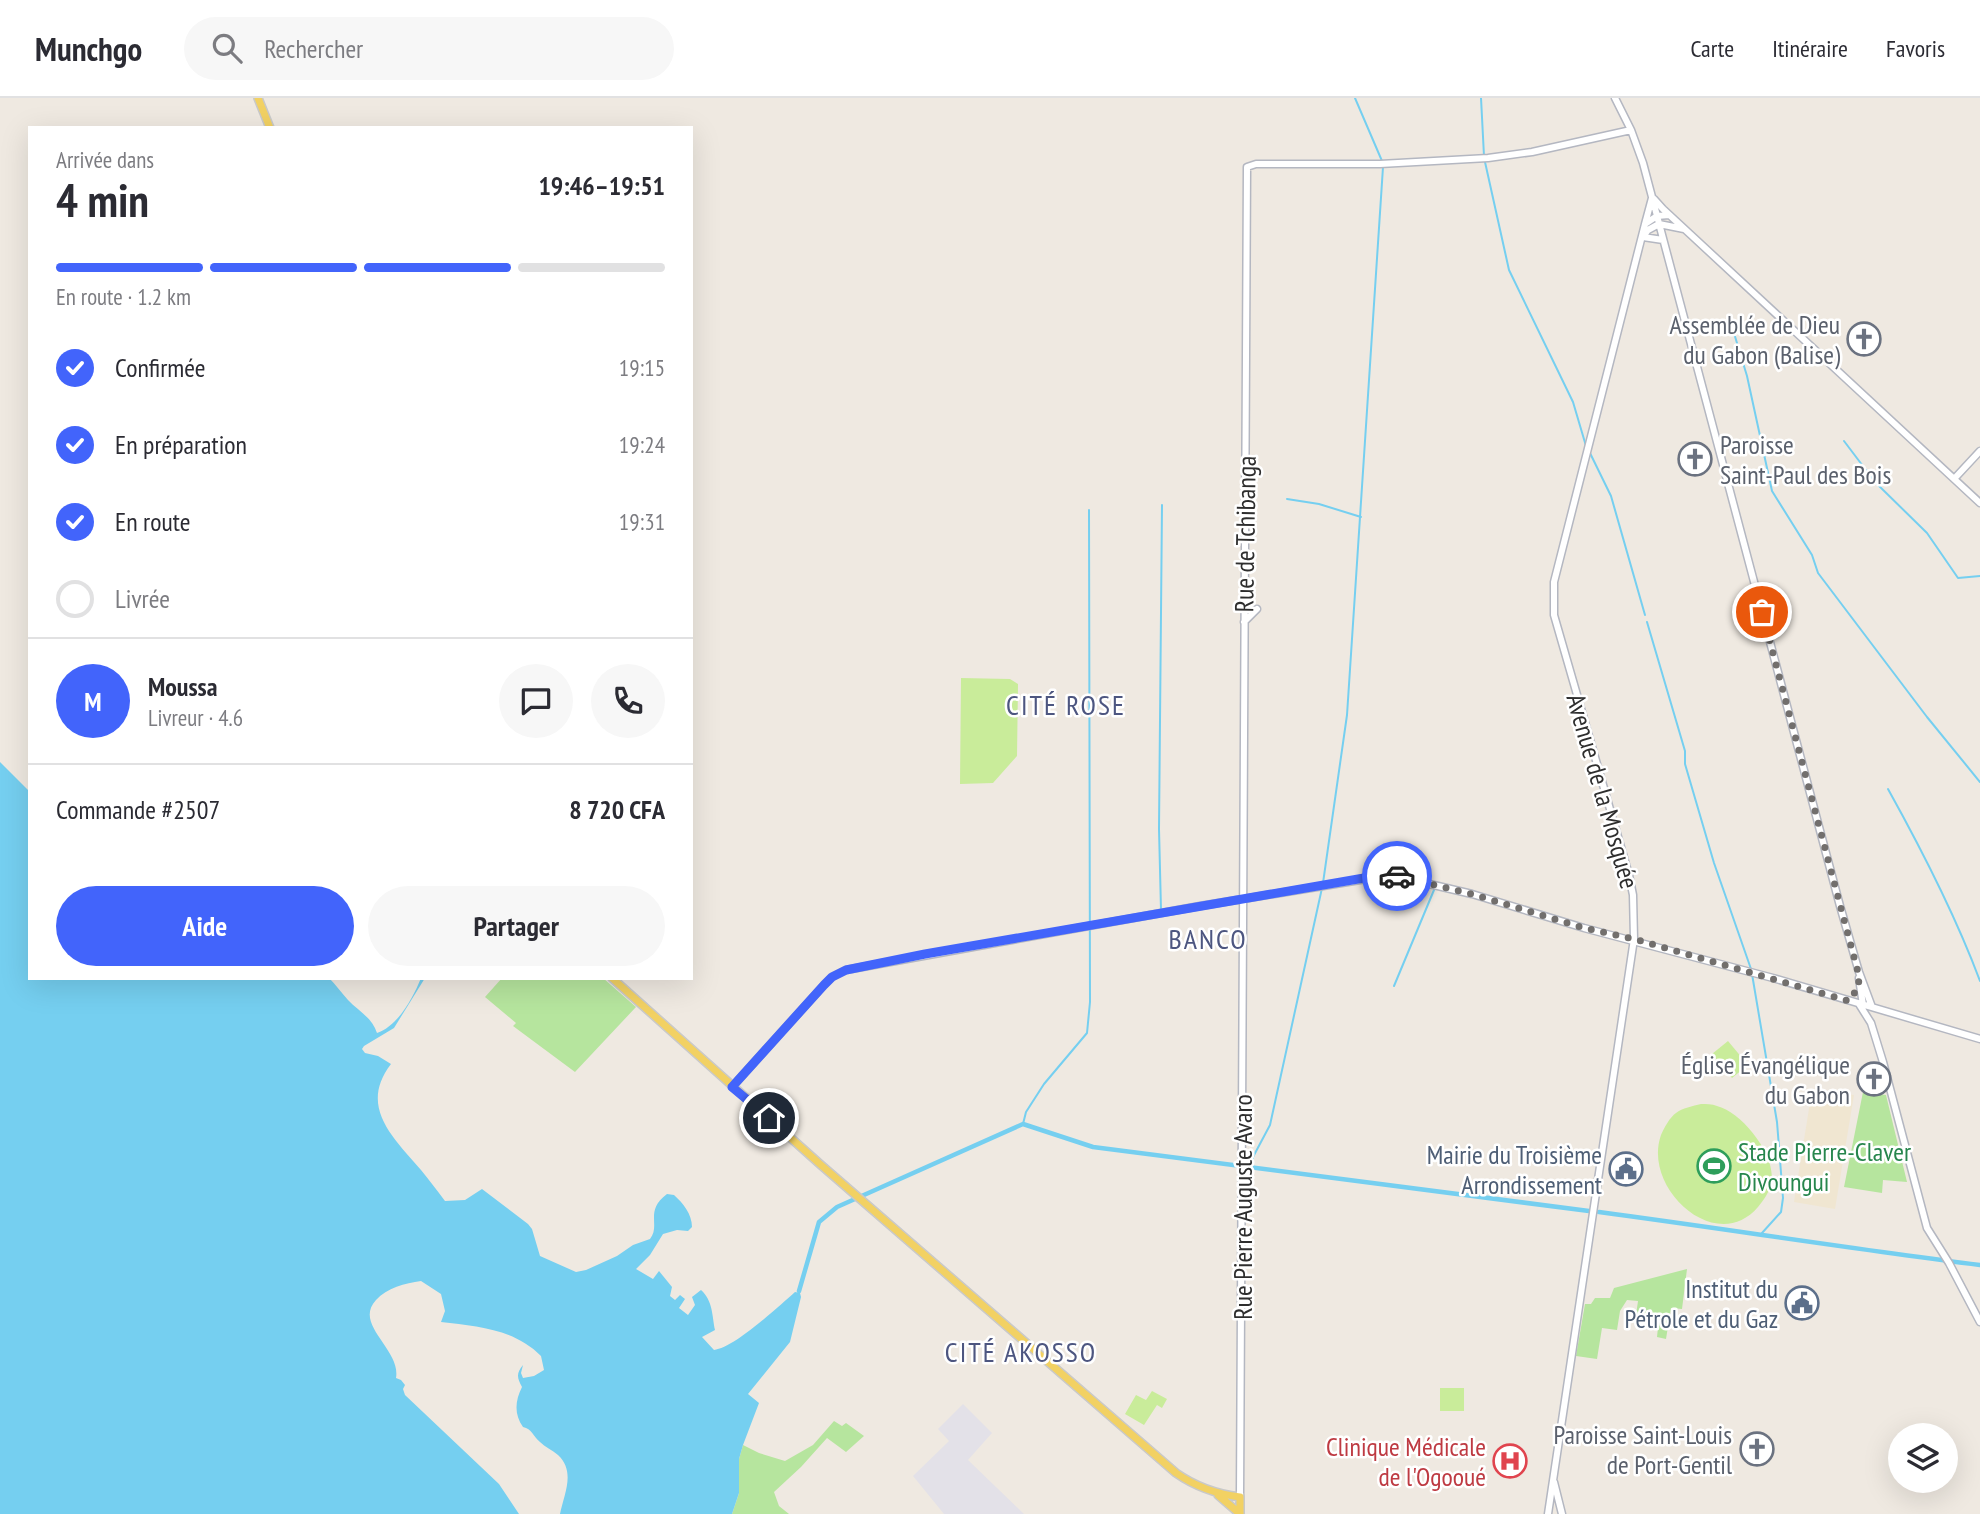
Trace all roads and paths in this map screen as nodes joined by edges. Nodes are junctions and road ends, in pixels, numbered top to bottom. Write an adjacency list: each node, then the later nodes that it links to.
1 (258, 98): 3 (main road)
2 (1615, 98): 4 (street)
3 (269, 126)
4 (1631, 130): 5 (street); 18 (street, Rue de Tchibanga)
5 (1652, 196): 6 (street); 7 (street); 8 (street, Avenue de la Mosquée)
6 (1669, 215): 7 (street); 11 (street)
7 (1657, 216): 8 (street); 9 (street)
8 (1645, 224): 13 (street, Avenue de la Mosquée)
9 (1659, 224): 10 (street); 12 (street); 13 (street)
10 (1677, 226): 11 (street); 12 (street)
11 (1689, 231): 15 (street)
12 (1663, 238): 13 (street); 21 (street)
13 (1642, 239): 20 (street, Avenue de la Mosquée)
14 (1980, 450): 15 (street)
15 (1954, 479): 16 (street)
16 (1980, 503)
17 (1256, 609): 18 (street)
18 (1244, 622): 19 (street, Rue de Tchibanga)
19 (1243, 900): 20 (street); 29 (street); 33 (street, Rue Pierre Auguste Avaro)
20 (1634, 939): 24 (street); 31 (street, Avenue de la Mosquée)
21 (1858, 972): 23 (street); 26 (street)
22 (614, 980): 29 (main road)
23 (1859, 986): 24 (street); 25 (street)
24 (1849, 1001): 25 (street)
25 (1861, 1004): 26 (street); 27 (street)
26 (1875, 1008): 27 (street); 28 (street)
27 (1871, 1023): 30 (street)
28 (1980, 1039)
29 (732, 1087): 32 (main road)
30 (1980, 1322)
31 (1553, 1480): 34 (street); 36 (street, Avenue de la Mosquée)
32 (1217, 1494): 33 (main road); 35 (main road)
33 (1240, 1497): 35 (main road, Rue Pierre Auguste Avaro)
34 (1563, 1513)
35 (1240, 1514)
36 (1548, 1514)

